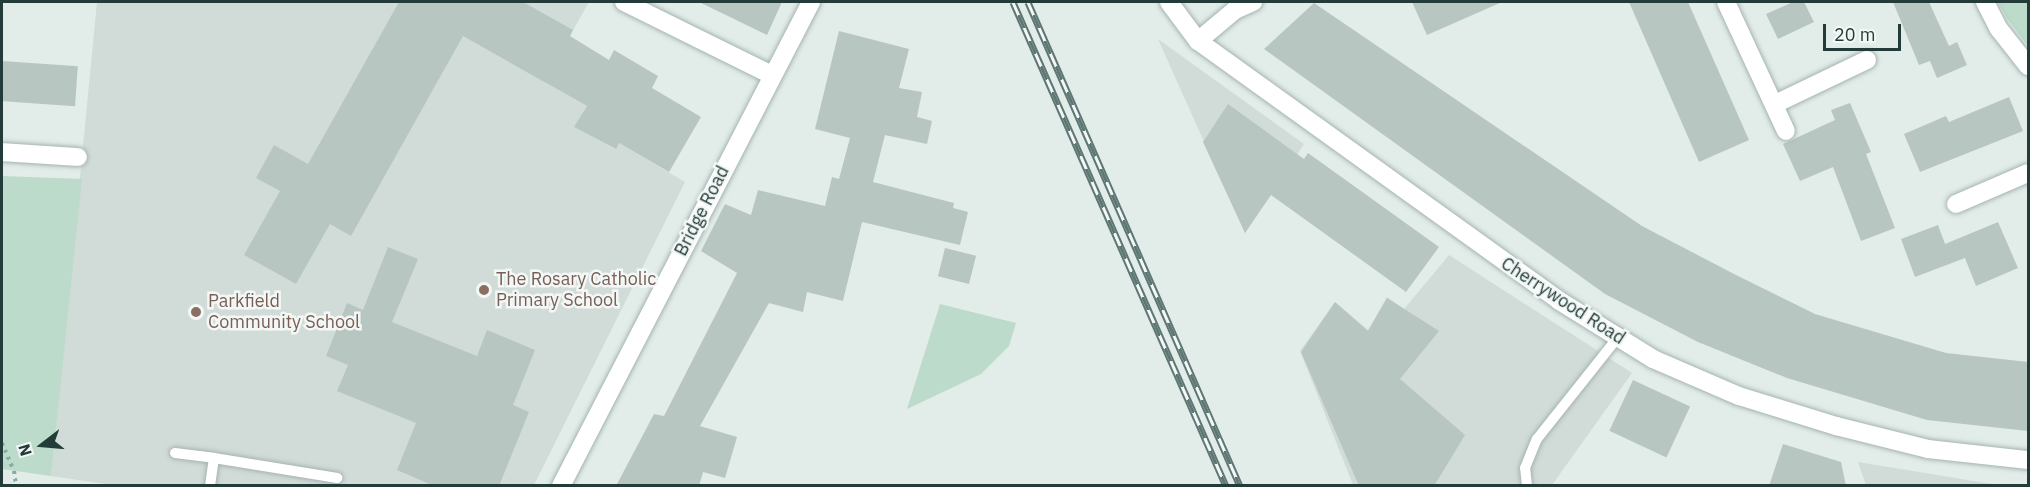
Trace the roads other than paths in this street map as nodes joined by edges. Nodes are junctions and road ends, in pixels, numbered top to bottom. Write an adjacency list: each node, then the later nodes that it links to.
1 (624, 2): 10 (street)
2 (811, 2): 10 (street, Bridge Road)
3 (1168, 2): 7 (street, Cherrywood Road)
4 (1253, 2): 7 (street)
5 (1726, 2): 11 (street)
6 (1985, 2): 9 (street)
7 (1198, 41): 17 (street, Cherrywood Road)
8 (1867, 60): 11 (street)
9 (2028, 66)
10 (771, 75): 23 (street, Bridge Road)
11 (1775, 104): 12 (street)
12 (1786, 131)
13 (2, 152): 14 (street)
14 (78, 156)
15 (2028, 173): 16 (street)
16 (1956, 204)
17 (1618, 337): 20 (street, Cherrywood Road); 24 (lane)
18 (175, 453): 19 (lane)
19 (214, 458): 21 (lane); 22 (lane)
20 (2028, 460)
21 (337, 478)
22 (210, 486)
23 (561, 486)
24 (1527, 486)

